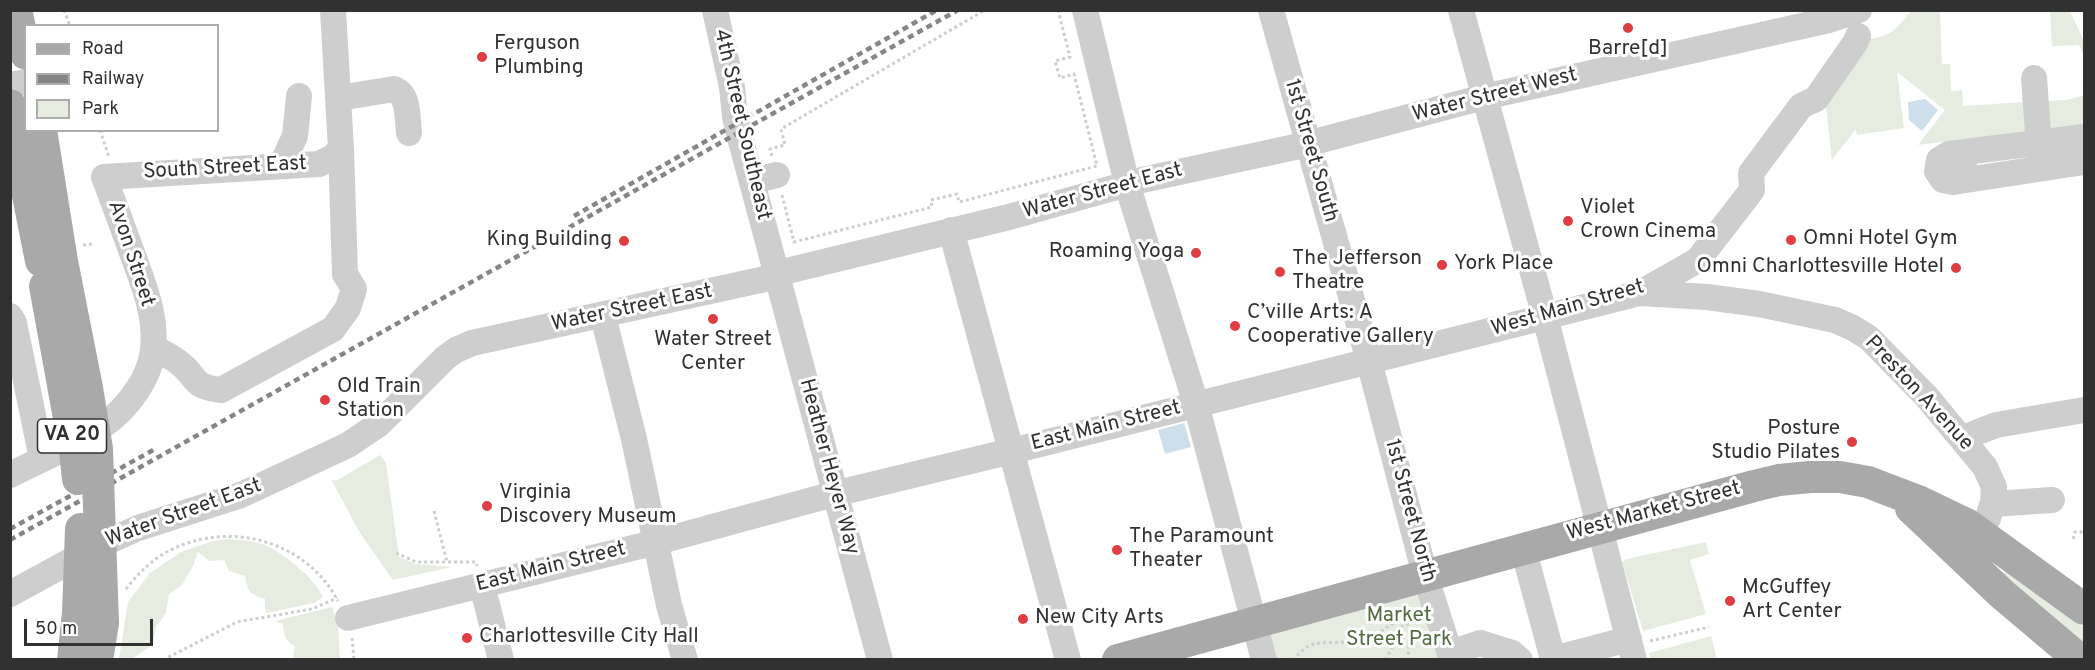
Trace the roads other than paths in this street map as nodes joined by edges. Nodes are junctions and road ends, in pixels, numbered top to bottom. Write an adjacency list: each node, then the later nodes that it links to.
1 (16, 10): 9 (main road)
2 (333, 10): 13 (street)
3 (715, 10): 26 (street, 4th Street Southeast)
4 (1085, 10): 27 (street)
5 (1271, 10): 19 (street, 1st Street South)
6 (1461, 10): 12 (street)
7 (1859, 10): 12 (street, Water Street West)
8 (1858, 36): 31 (street, West Main Street)
9 (24, 45)
10 (2034, 78): 18 (street)
11 (299, 96): 22 (street)
12 (1484, 97): 19 (street, Water Street West); 34 (street)
13 (339, 98): 16 (street); 20 (street)
14 (10, 105): 29 (main road, VA 20)
15 (41, 132): 29 (main road, VA 20)
16 (409, 133)
17 (2085, 137): 18 (street)
18 (2039, 143): 24 (street); 24 (street)
19 (1307, 144): 27 (street, Water Street East); 36 (street, 1st Street South)
20 (341, 149): 22 (street, South Street East); 35 (street)
21 (2085, 162): 24 (street)
22 (281, 166): 23 (street, South Street East)
23 (109, 169): 35 (street, Avon Street)
24 (2041, 169)
25 (777, 175): 26 (street)
26 (752, 181): 30 (street, 4th Street Southeast)
27 (1127, 184): 28 (street, Water Street East); 37 (street)
28 (951, 230): 30 (street, Water Street East); 40 (street)
29 (51, 258): 60 (main road, VA 20, bridge); 61 (main road, VA 20, bridge)
30 (777, 274): 33 (street, Water Street East); 43 (street, Heather Heyer Way)
31 (1640, 292): 34 (street, West Main Street); 45 (street, Preston Avenue)
32 (10, 316): 41 (street)
33 (603, 316): 48 (street); 53 (street, Water Street East)
34 (1545, 317): 36 (street, West Main Street); 47 (street)
35 (153, 347): 41 (street, Avon Street)
36 (1370, 361): 37 (street, East Main Street); 52 (street, 1st Street North)
37 (1196, 404): 40 (street, East Main Street); 56 (street)
38 (2085, 410): 39 (street)
39 (1973, 434)
40 (1012, 451): 43 (street, East Main Street); 65 (street)
41 (42, 459): 42 (street, Avon Street)
42 (10, 475)
43 (830, 485): 46 (street); 48 (street, East Main Street); 64 (street, Heather Heyer Way)
44 (2052, 500): 45 (street)
45 (1993, 504): 49 (street)
46 (840, 521)
47 (1598, 527): 49 (main road, West Market Street); 50 (main road, West Market Street); 57 (street)
48 (657, 542): 51 (street, East Main Street); 63 (street)
49 (1970, 544): 55 (main road); 69 (main road)
50 (1523, 548): 52 (main road, West Market Street); 57 (street)
51 (482, 585): 54 (street, East Main Street); 62 (street)
52 (1418, 586): 56 (main road, West Market Street); 58 (street, 1st Street North)
53 (10, 594)
54 (342, 608)
55 (2085, 609)
56 (1254, 623): 59 (street); 66 (main road, West Market Street)
57 (1634, 649): 68 (street)
58 (1451, 656): 67 (street)
59 (1284, 659)
60 (73, 660)
61 (97, 660)
62 (501, 660)
63 (685, 660)
64 (880, 660)
65 (1068, 660)
66 (1118, 660)
67 (1520, 660)
68 (1608, 660)
69 (2080, 660)

